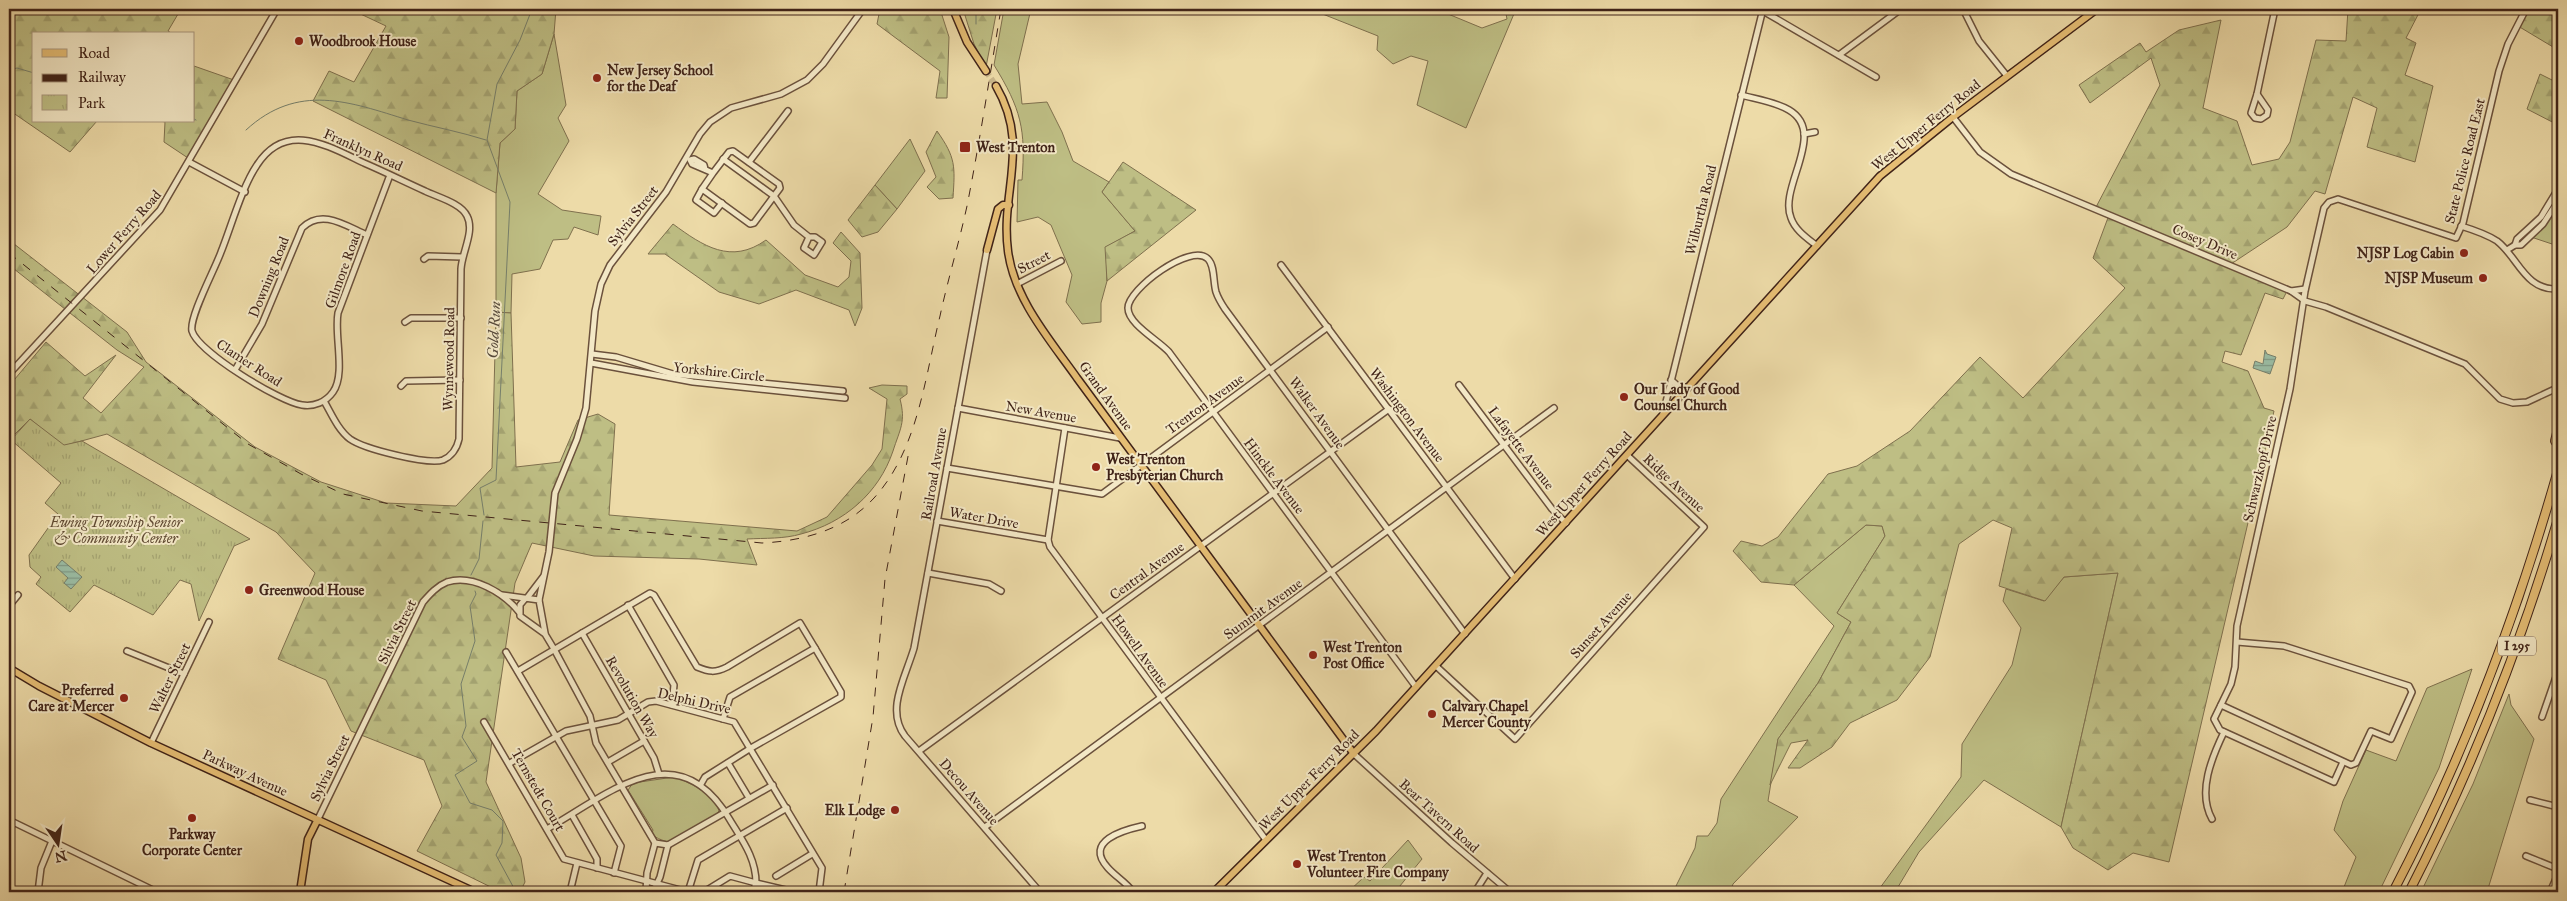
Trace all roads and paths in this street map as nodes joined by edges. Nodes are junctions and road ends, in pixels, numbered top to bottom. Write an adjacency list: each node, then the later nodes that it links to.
1 (277, 9): 25 (street, Lower Ferry Road)
2 (863, 9): 23 (street, Sylvia Street)
3 (953, 9): 13 (main road)
4 (1901, 9): 12 (street)
5 (1963, 9): 14 (street)
6 (2083, 9): 11 (street)
7 (2097, 9): 11 (main road, West Upper Ferry Road)
8 (2275, 9): 17 (street)
9 (2526, 9): 37 (street, State Police Road East)
10 (1763, 10): 12 (street); 18 (street, Wilburtha Road)
11 (2088, 15): 14 (main road, West Upper Ferry Road)
12 (1839, 55): 15 (street)
13 (986, 72)
14 (2006, 76): 20 (main road, West Upper Ferry Road)
15 (1876, 77)
16 (996, 86): 35 (main road, Grand Avenue)
17 (2257, 94): 17 (street)
18 (1742, 95): 22 (street); 63 (street, Wilburtha Road)
19 (788, 111): 26 (street)
20 (1953, 117): 41 (main road, West Upper Ferry Road); 52 (street, Cosey Drive)
21 (1815, 132): 22 (street)
22 (1804, 134): 41 (street)
23 (688, 159): 27 (street); 57 (street, Sylvia Street)
24 (723, 159): 26 (street); 27 (street); 32 (street)
25 (189, 162): 31 (street); 61 (street, Lower Ferry Road)
26 (749, 162): 32 (street)
27 (713, 173): 29 (street)
28 (390, 174): 31 (street, Franklyn Road); 36 (street, Franklyn Road); 38 (street, Gilmore Road)
29 (702, 188): 34 (street); 34 (street)
30 (2558, 188): 40 (street)
31 (245, 192): 60 (street, Clamer Road)
32 (774, 196): 34 (street); 39 (street)
33 (2558, 202): 40 (street)
34 (722, 204)
35 (1009, 205): 42 (main road); 49 (main road, Grand Avenue)
36 (462, 210): 44 (street, Wynnewood Road)
37 (2461, 226): 43 (street); 50 (street, State Police Road East)
38 (367, 235): 60 (street, Downing Road); 72 (street, Gilmore Road)
39 (809, 237)
40 (2515, 245): 43 (street)
41 (1817, 246): 67 (main road, West Upper Ferry Road)
42 (987, 250): 73 (street, Railroad Avenue)
43 (2507, 250): 51 (street)
44 (462, 258): 45 (street); 54 (street, Wynnewood Road)
45 (424, 259)
46 (1061, 261): 49 (street, Street)
47 (1281, 265): 56 (street, Washington Avenue)
48 (1145, 283): 59 (street, Walker Avenue); 76 (street, Hinckle Avenue)
49 (1017, 284): 80 (main road, Grand Avenue)
50 (2305, 289): 52 (street); 53 (street, State Police Road East)
51 (2558, 289)
52 (2291, 290): 53 (street, Cosey Drive)
53 (2305, 301): 65 (street, Cosey Drive); 118 (street, Schwarzkopf Drive)
54 (461, 318): 55 (street); 62 (street, Wynnewood Road)
55 (405, 322)
56 (1328, 327): 59 (street, Trenton Avenue); 75 (street, Washington Avenue)
57 (592, 354): 58 (street, Sylvia Street); 69 (street, Yorkshire Circle)
58 (591, 362): 71 (street, Yorkshire Circle); 100 (street, Sylvia Street)
59 (1271, 369): 76 (street, Trenton Avenue); 83 (street, Walker Avenue)
60 (235, 370): 72 (street, Clamer Road)
61 (9, 374)
62 (460, 380): 66 (street); 72 (street, Wynnewood Road)
63 (1671, 380): 67 (street); 68 (street, Wilburtha Road)
64 (1459, 385): 82 (street, Lafayette Avenue)
65 (2558, 385)
66 (401, 386)
67 (1690, 387): 70 (main road, West Upper Ferry Road)
68 (1669, 390): 70 (street); 77 (street, Wilburtha Road)
69 (843, 391)
70 (1683, 394): 77 (main road, West Upper Ferry Road)
71 (845, 398)
72 (324, 401)
73 (958, 408): 78 (street, New Avenue); 86 (street, Railroad Avenue)
74 (1554, 408): 82 (street, Summit Avenue)
75 (1388, 409): 83 (street, Central Avenue); 89 (street, Washington Avenue)
76 (1212, 413): 85 (street, Trenton Avenue); 90 (street, Hinckle Avenue)
77 (1663, 417): 84 (main road, West Upper Ferry Road)
78 (1065, 428): 80 (street, New Avenue); 88 (street)
79 (2558, 429): 81 (highway)
80 (1120, 438): 85 (main road, Grand Avenue)
81 (2558, 445)
82 (1505, 446): 89 (street, Summit Avenue); 93 (street, Lafayette Avenue)
83 (1330, 451): 90 (street, Central Avenue); 95 (street, Walker Avenue)
84 (1628, 456): 93 (main road, West Upper Ferry Road); 94 (street, Ridge Avenue)
85 (1141, 466): 88 (street, Trenton Avenue); 97 (main road, Grand Avenue)
86 (947, 468): 88 (street, Trenton Avenue); 92 (street, Railroad Avenue)
87 (2558, 470): 203 (highway, I 295)
88 (1056, 486): 96 (street)
89 (1447, 488): 95 (street, Summit Avenue); 101 (street, Washington Avenue)
90 (1272, 493): 97 (street, Central Avenue); 99 (street, Hinckle Avenue)
91 (2558, 519): 204 (highway, I 295)
92 (937, 521): 96 (street, Water Drive); 98 (street, Railroad Avenue)
93 (1566, 523): 101 (main road, West Upper Ferry Road)
94 (1704, 527): 123 (street, Sunset Avenue)
95 (1389, 530): 99 (street, Summit Avenue); 117 (street, Walker Avenue)
96 (1048, 540): 111 (street, Howell Avenue)
97 (1200, 547): 111 (street, Central Avenue); 114 (main road, Grand Avenue)
98 (928, 573): 102 (street); 130 (street, Railroad Avenue)
99 (1331, 573): 114 (street, Summit Avenue); 128 (street, Hinckle Avenue)
100 (543, 576): 105 (street); 106 (street)
101 (1515, 579): 117 (main road, West Upper Ferry Road)
102 (1001, 591)
103 (18, 595): 108 (street)
104 (502, 596): 105 (street, Silvia Street); 109 (street, Silvia Street); 137 (street, Silvia Street)
105 (523, 598): 106 (street); 109 (street)
106 (539, 600): 110 (street)
107 (628, 605): 115 (street); 119 (street); 131 (street)
108 (9, 606)
109 (519, 612): 113 (street)
110 (542, 616): 113 (street); 116 (street)
111 (1102, 617): 129 (street, Howell Avenue); 144 (street, Central Avenue)
112 (209, 622): 127 (street, Walter Street)
113 (531, 622): 116 (street)
114 (1259, 627): 129 (street, Summit Avenue); 145 (main road, Grand Avenue)
115 (582, 633): 120 (street); 133 (street, Revolution Way)
116 (545, 634): 120 (street)
117 (1465, 634): 123 (main road, West Upper Ferry Road)
118 (2238, 642): 132 (street, Schwarzkopf Drive); 147 (street)
119 (814, 648): 135 (street); 143 (street)
120 (554, 649): 125 (street); 138 (street)
121 (127, 651): 127 (street)
122 (506, 652): 125 (street)
123 (1436, 666): 128 (main road, West Upper Ferry Road)
124 (9, 668): 142 (main road, Parkway Avenue)
125 (518, 671): 140 (street)
126 (2558, 672): 134 (street)
127 (184, 674): 142 (street, Walter Street)
128 (1416, 687): 145 (main road, West Upper Ferry Road)
129 (1161, 698): 165 (street, Summit Avenue); 168 (street, Howell Avenue)
130 (898, 700): 144 (street, Decou Avenue)
131 (672, 705): 133 (street, Delphi Drive); 135 (street, Delphi Drive)
132 (2221, 705): 139 (street, Schwarzkopf Drive); 147 (street)
133 (628, 714): 138 (street, Delphi Drive); 141 (street, Revolution Way)
134 (2542, 717)
135 (723, 719): 143 (street, Delphi Drive)
136 (484, 722): 148 (street, Ternstedt Court)
137 (363, 726): 163 (street, Sylvia Street)
138 (592, 726): 140 (street, Delphi Drive); 146 (street)
139 (2224, 732): 147 (street); 161 (street)
140 (556, 736): 148 (street, Delphi Drive); 156 (street)
141 (644, 741): 146 (street); 150 (street, Revolution Way)
142 (151, 743): 163 (main road, Parkway Avenue)
143 (751, 748): 149 (street); 152 (street, Delphi Drive)
144 (919, 751): 165 (street, Decou Avenue)
145 (1354, 754): 168 (main road, West Upper Ferry Road); 178 (street, Bear Tavern Road)
146 (608, 762): 153 (street)
147 (2343, 762)
148 (510, 763): 166 (street, Ternstedt Court)
149 (728, 763): 151 (street); 154 (street)
150 (658, 774): 151 (street); 153 (street)
151 (701, 784): 159 (street)
152 (773, 785): 154 (street); 158 (street, Delphi Drive)
153 (621, 786): 156 (street); 170 (street)
154 (749, 798): 159 (street)
155 (2530, 800): 157 (street)
156 (595, 802): 160 (street); 177 (street)
157 (2558, 807)
158 (787, 808): 167 (street); 172 (street, Delphi Drive)
159 (726, 813): 167 (street); 171 (street)
160 (572, 815): 166 (street); 175 (street)
161 (2212, 819)
162 (9, 820): 169 (street)
163 (317, 821): 188 (main road); 189 (main road, Parkway Avenue)
164 (1142, 826): 199 (street)
165 (985, 827): 198 (street, Decou Avenue)
166 (547, 829): 174 (street, Ternstedt Court)
167 (739, 836): 182 (street); 193 (street)
168 (1266, 840): 200 (main road, West Upper Ferry Road)
169 (52, 841): 184 (street); 185 (street)
170 (655, 843): 171 (street); 181 (street)
171 (668, 845): 183 (street)
172 (812, 854): 180 (street); 197 (street, Delphi Drive)
173 (2526, 856): 176 (street)
174 (577, 863): 175 (street); 190 (street)
175 (597, 868): 177 (street)
176 (2558, 869)
177 (614, 873): 181 (street)
178 (1487, 873): 201 (street); 202 (street, Bear Tavern Road)
179 (2558, 874): 205 (street)
180 (776, 876)
181 (647, 882): 183 (street); 191 (street)
182 (756, 882): 194 (street); 195 (street); 196 (street)
183 (656, 884): 192 (street); 193 (street)
184 (144, 886): 186 (street); 187 (street)
185 (38, 892)
186 (142, 892)
187 (157, 892)
188 (300, 892)
189 (476, 892)
190 (570, 892)
191 (646, 892)
192 (653, 892)
193 (689, 892)
194 (704, 892)
195 (753, 892)
196 (794, 892)
197 (818, 892)
198 (1040, 892)
199 (1133, 892)
200 (1214, 892)
201 (1475, 892)
202 (1510, 892)
203 (2394, 892)
204 (2409, 892)
205 (2550, 892)

